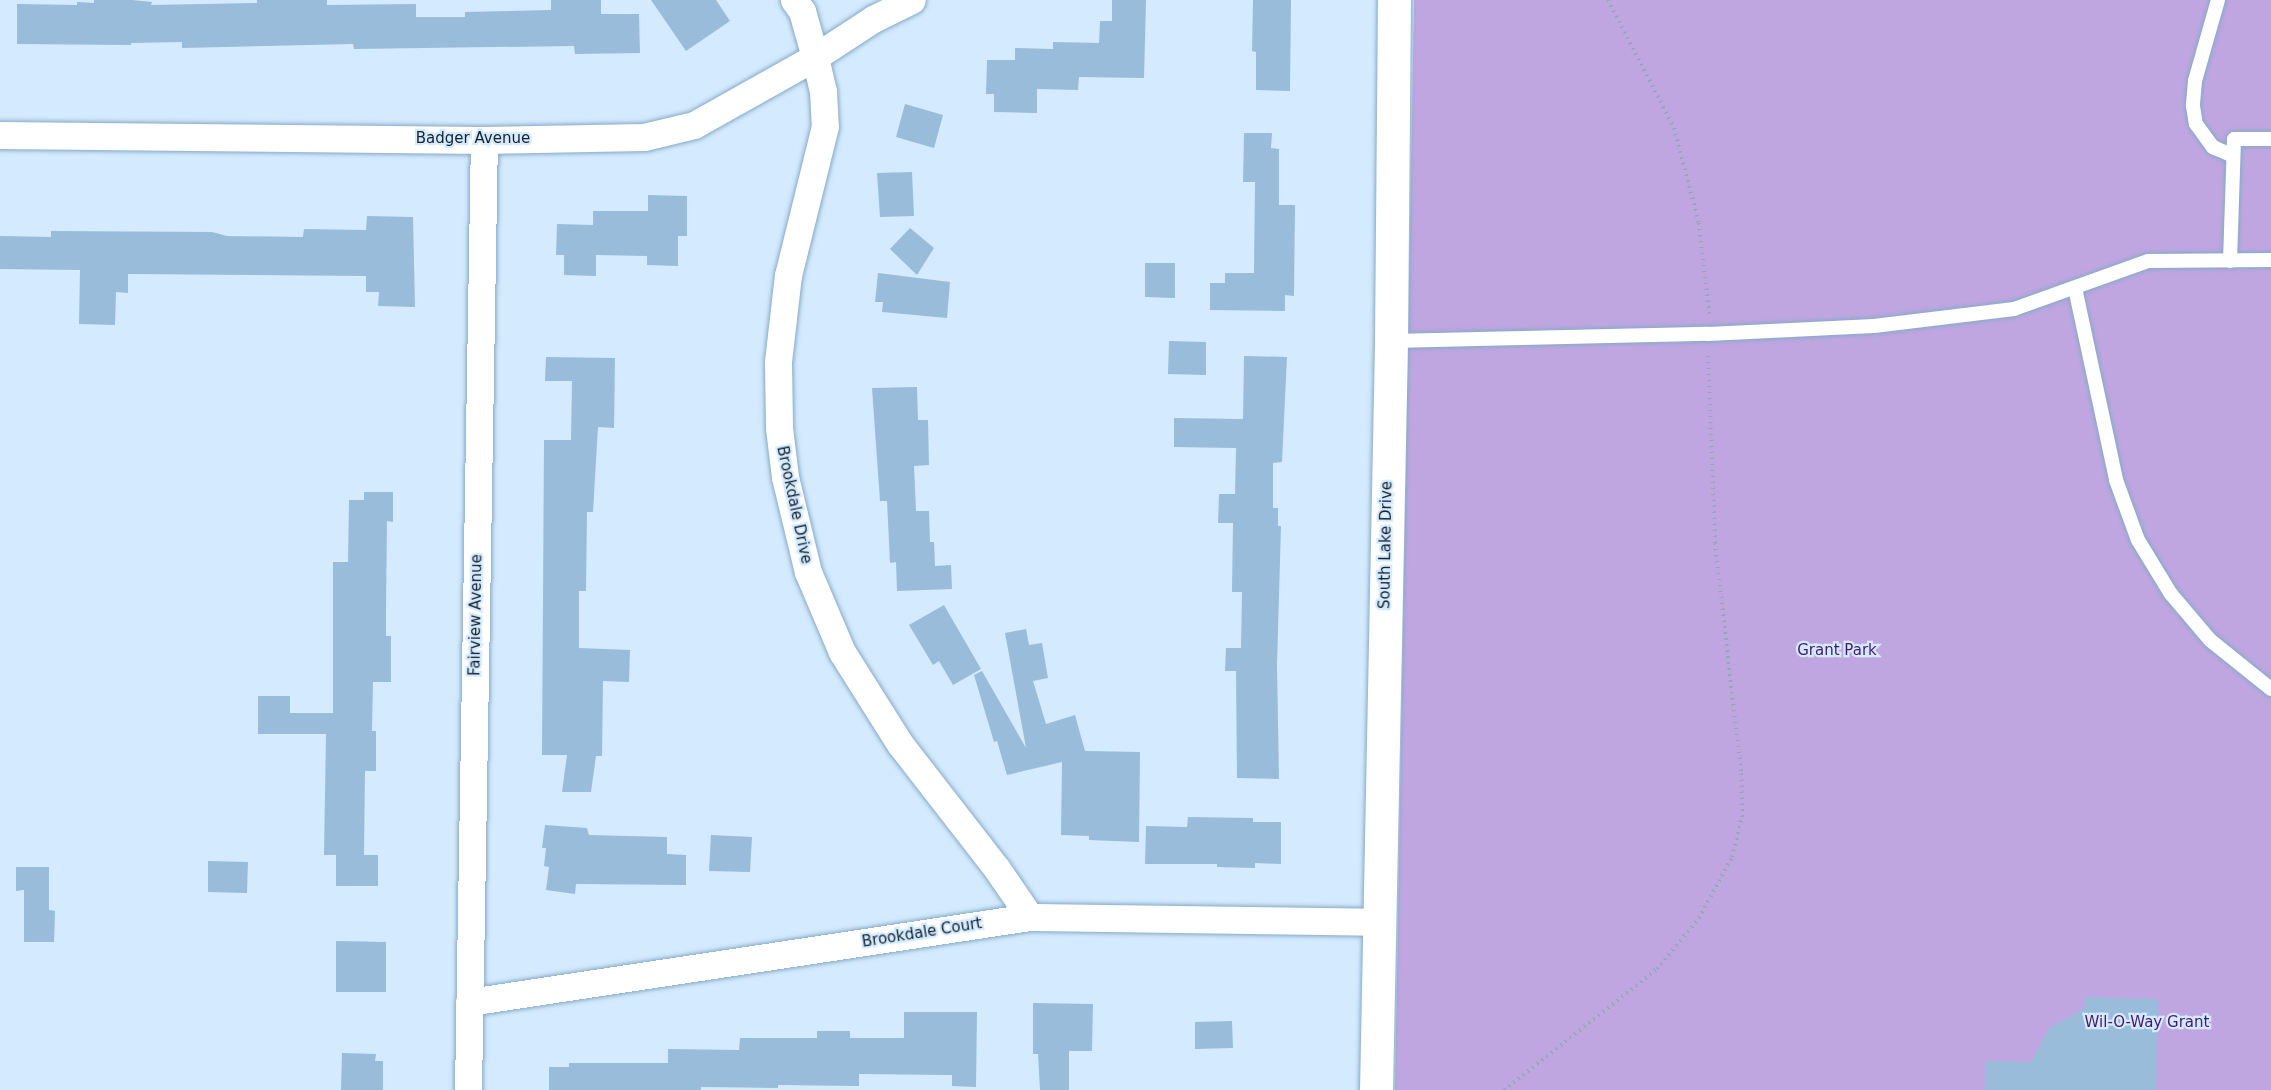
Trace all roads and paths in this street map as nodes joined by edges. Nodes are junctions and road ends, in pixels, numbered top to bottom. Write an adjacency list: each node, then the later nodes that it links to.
1 (794, 0): 6 (street, Brookdale Drive)
2 (912, 0): 6 (street, Badger Avenue)
3 (1394, 0): 15 (street, South Lake Drive)
4 (1608, 0): 14 (path)
5 (2218, 0): 10 (lane)
6 (815, 57): 9 (street, Badger Avenue); 18 (street, Brookdale Drive)
7 (0, 135): 9 (street, Badger Avenue)
8 (2271, 139): 10 (lane)
9 (484, 140): 20 (street, Fairview Avenue)
10 (2233, 156): 12 (lane)
11 (2271, 260): 12 (lane)
12 (2230, 261): 13 (lane)
13 (2075, 288): 15 (lane); 17 (lane)
14 (1709, 316)
15 (1390, 341): 19 (street, South Lake Drive)
16 (1708, 351): 23 (path)
17 (2271, 689)
18 (1030, 916): 19 (street, Brookdale Court); 20 (street, Brookdale Court)
19 (1379, 922): 22 (street, South Lake Drive)
20 (470, 1002): 21 (street, Fairview Avenue)
21 (468, 1090)
22 (1376, 1090)
23 (1504, 1090)

